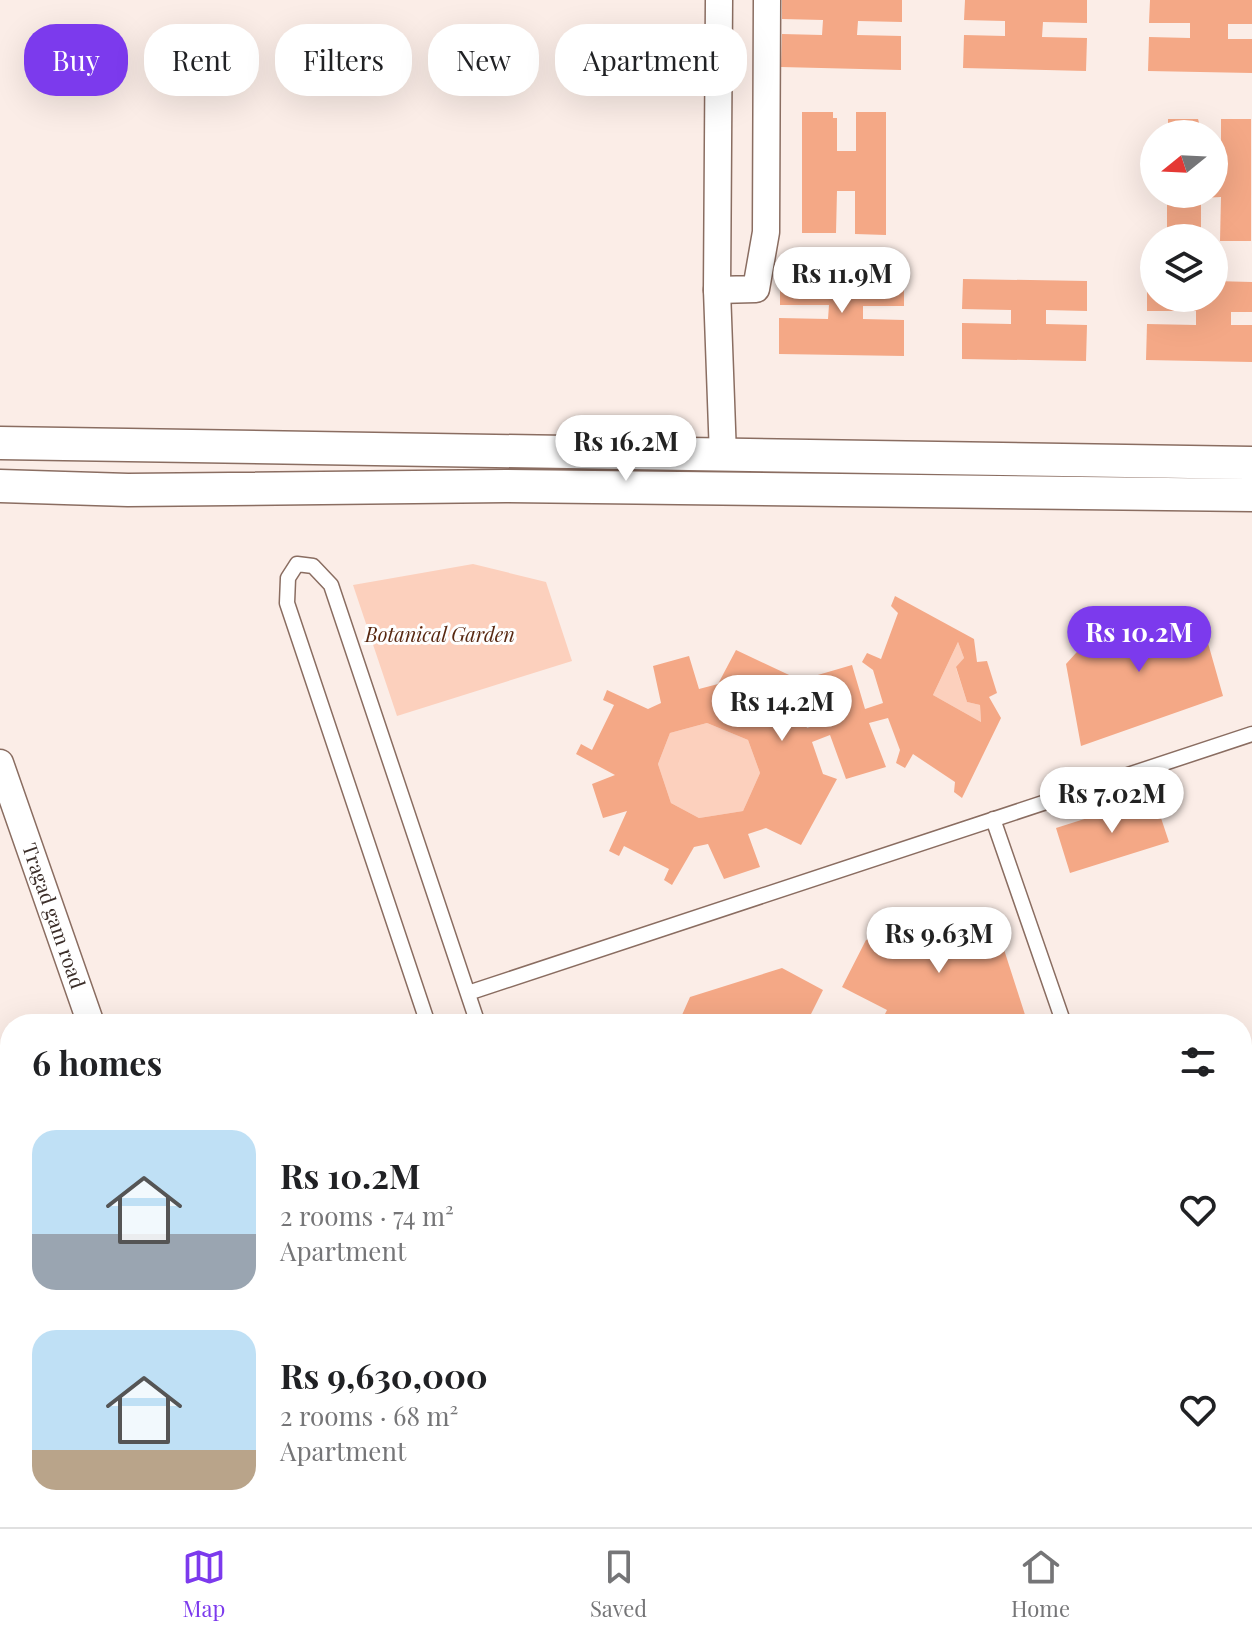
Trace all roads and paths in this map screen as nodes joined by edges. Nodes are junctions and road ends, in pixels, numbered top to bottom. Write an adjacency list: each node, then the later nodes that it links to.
1 (719, 0): 3 (street)
2 (767, 0): 3 (street)
3 (717, 290): 5 (street)
4 (0, 443): 5 (street)
5 (723, 456): 6 (street)
6 (1252, 463)
7 (0, 486): 8 (street)
8 (1252, 495)
9 (1252, 734): 11 (lane)
10 (0, 763): 13 (street, Tragad gam road)
11 (993, 819): 12 (lane); 16 (lane)
12 (468, 993): 14 (lane); 15 (lane)
13 (88, 1014)
14 (425, 1014)
15 (475, 1014)
16 (1061, 1014)

